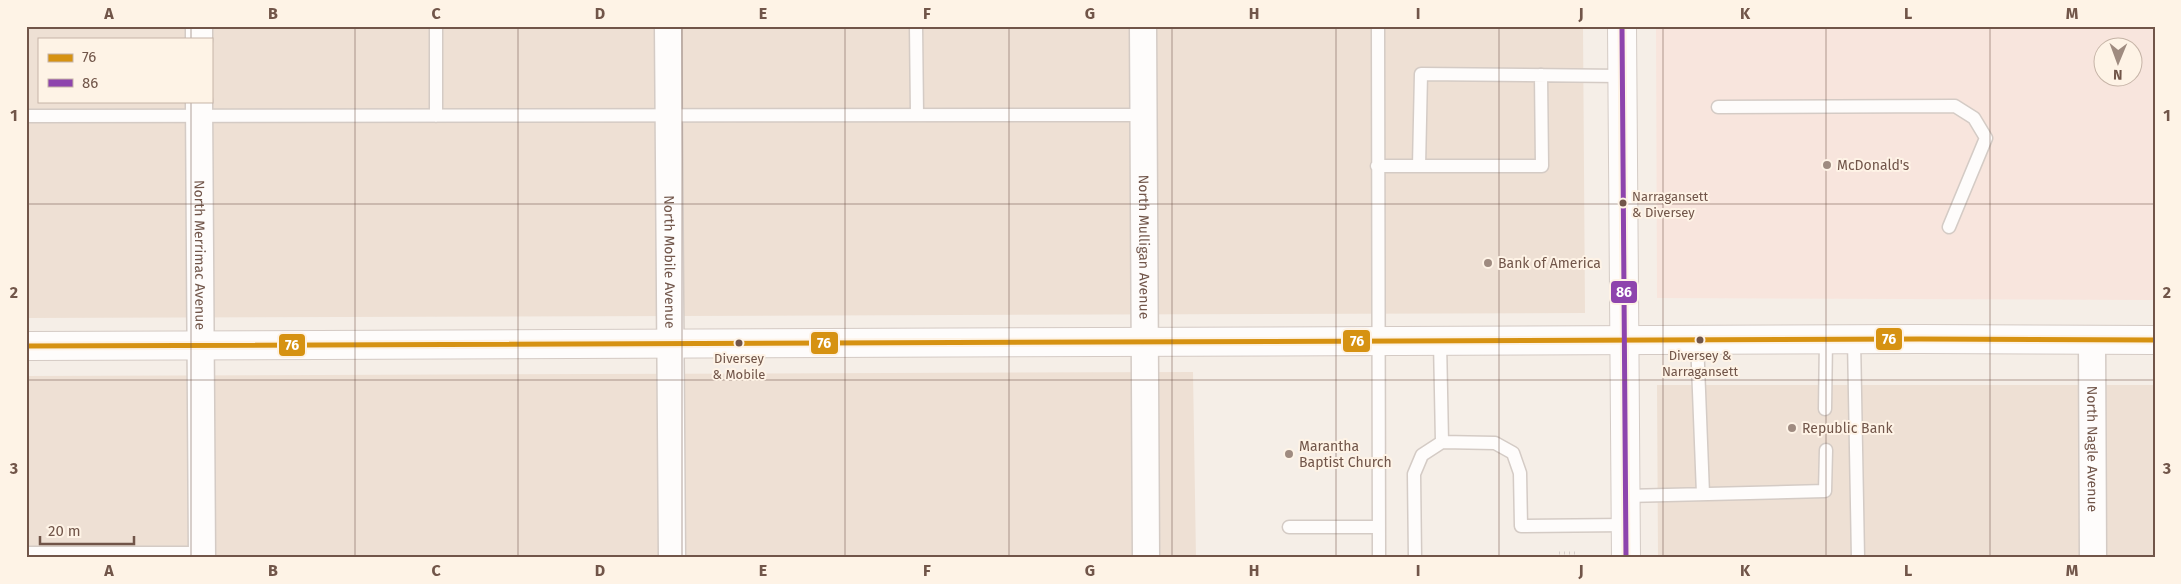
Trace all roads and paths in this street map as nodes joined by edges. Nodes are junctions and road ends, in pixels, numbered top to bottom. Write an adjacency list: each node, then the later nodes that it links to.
1 (436, 26): 14 (lane)
2 (668, 26): 15 (street, North Mobile Avenue)
3 (916, 26): 11 (lane)
4 (1143, 26): 12 (street, North Mulligan Avenue)
5 (1378, 26): 16 (lane)
6 (1622, 26): 8 (main road)
7 (1541, 75): 8 (lane); 17 (lane); 17 (lane)
8 (1622, 76): 21 (main road)
9 (1718, 107): 18 (lane)
10 (199, 108): 13 (lane); 14 (lane); 30 (street, North Merrimac Avenue)
11 (917, 115): 12 (lane); 15 (lane)
12 (1144, 115): 27 (street, North Mulligan Avenue)
13 (26, 116)
14 (436, 116): 15 (lane)
15 (669, 116): 28 (street, North Mobile Avenue)
16 (1378, 166): 17 (lane); 25 (lane)
17 (1419, 166)
18 (1949, 227)
19 (1826, 339): 20 (main road); 22 (main road); 31 (lane)
20 (1854, 339): 23 (main road); 48 (lane)
21 (1625, 340): 22 (main road); 26 (main road); 35 (main road)
22 (1697, 340): 34 (lane)
23 (2092, 340): 24 (main road); 49 (street, North Nagle Avenue)
24 (2155, 340)
25 (1377, 341): 26 (main road); 27 (main road); 38 (lane)
26 (1440, 341): 32 (lane)
27 (1145, 342): 28 (main road); 43 (street, North Mulligan Avenue)
28 (671, 343): 30 (main road); 42 (street, North Mobile Avenue)
29 (26, 346): 30 (main road)
30 (201, 346): 41 (street, North Merrimac Avenue)
31 (1825, 409)
32 (1442, 442): 36 (lane); 45 (lane)
33 (1826, 450): 34 (lane)
34 (1703, 494): 35 (lane)
35 (1626, 496): 36 (main road)
36 (1626, 525): 47 (main road)
37 (1289, 527): 38 (lane)
38 (1379, 527): 44 (lane)
39 (26, 553): 41 (lane)
40 (1579, 553): 46 (path)
41 (202, 555)
42 (672, 558)
43 (1146, 558)
44 (1379, 558)
45 (1415, 558)
46 (1559, 558)
47 (1626, 558)
48 (1858, 558)
49 (2094, 558)

